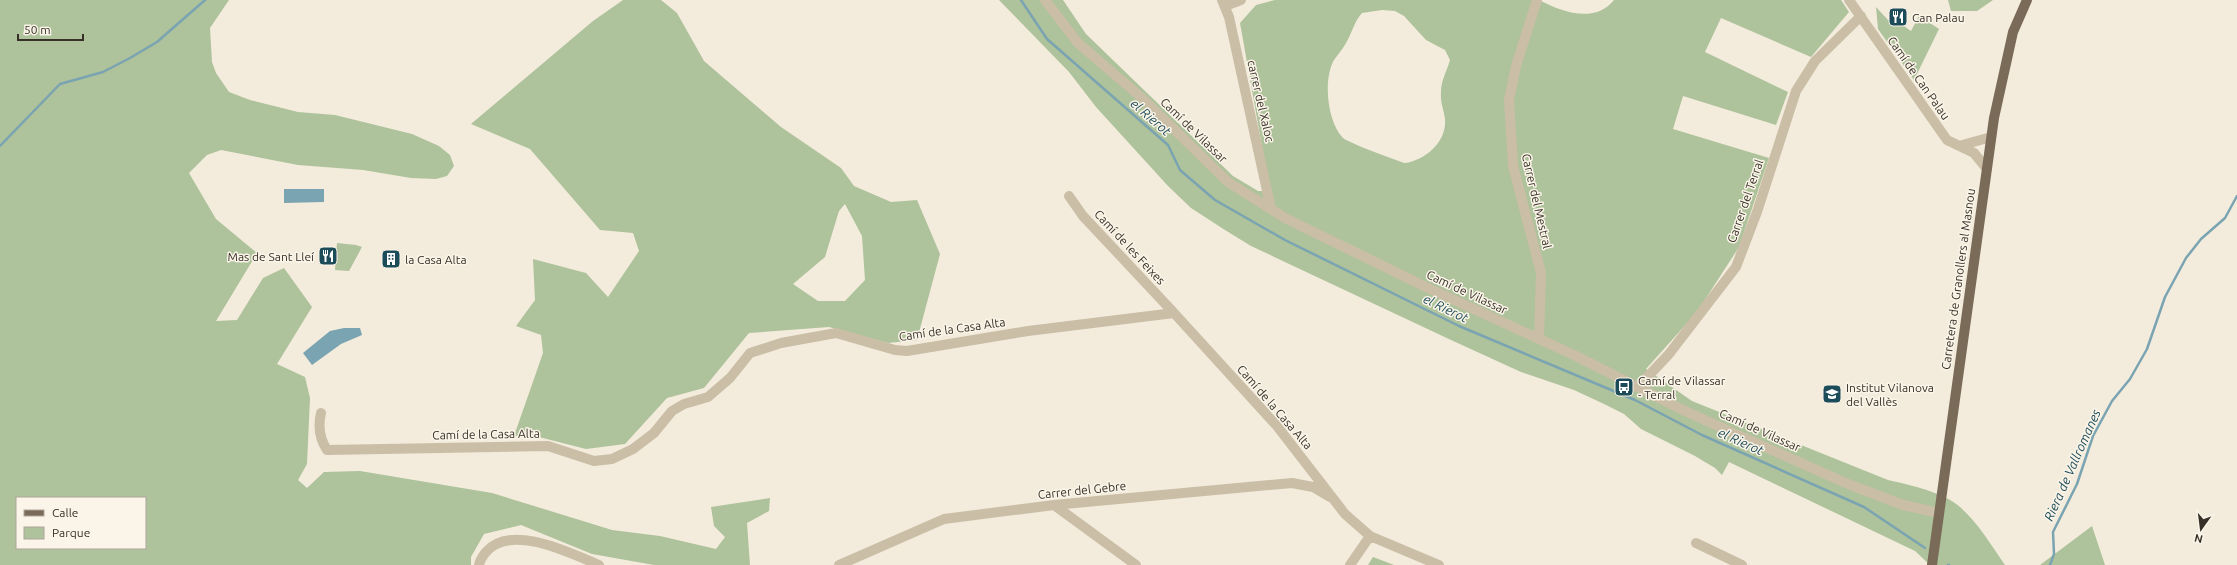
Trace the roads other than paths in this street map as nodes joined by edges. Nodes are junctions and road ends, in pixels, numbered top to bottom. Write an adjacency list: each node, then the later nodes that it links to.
1 (1045, 0): 12 (street, Camí de Vilassar)
2 (1241, 0): 6 (street)
3 (1537, 0): 14 (street, Carrer del Mestral)
4 (1849, 0): 7 (street, Camí de Can Palau)
5 (2027, 0): 8 (main road, Carretera de Granollers al Masnou)
6 (1223, 3): 12 (street, carrer del Xaloc)
7 (1861, 16): 9 (street, Camí de Can Palau); 15 (street, Carrer del Terral)
8 (1992, 137): 9 (street); 10 (main road, Carretera de Granollers al Masnou)
9 (1959, 146): 10 (street, Camí de Can Palau)
10 (1987, 169): 19 (main road, Carretera de Granollers al Masnou)
11 (1069, 196): 13 (street, Camí de les Feixes)
12 (1272, 209): 14 (street, Camí de Vilassar)
13 (1174, 313): 16 (street, Camí de la Casa Alta); 17 (street, Camí de la Casa Alta)
14 (1539, 339): 15 (street, Camí de Vilassar)
15 (1638, 387): 19 (street, Camí de Vilassar)
16 (322, 413)
17 (1333, 499): 18 (street, Carrer del Gebre); 20 (street, Camí de la Casa Alta)
18 (1054, 506): 24 (street, Carrer del Gebre); 25 (street)
19 (1939, 513): 29 (main road, Carretera de Granollers al Masnou)
20 (1370, 536): 26 (street); 27 (street, Camí de la Casa Alta)
21 (1696, 543): 28 (street)
22 (479, 565): 23 (street)
23 (599, 565)
24 (839, 565)
25 (1136, 565)
26 (1350, 565)
27 (1439, 565)
28 (1742, 565)
29 (1932, 565)

